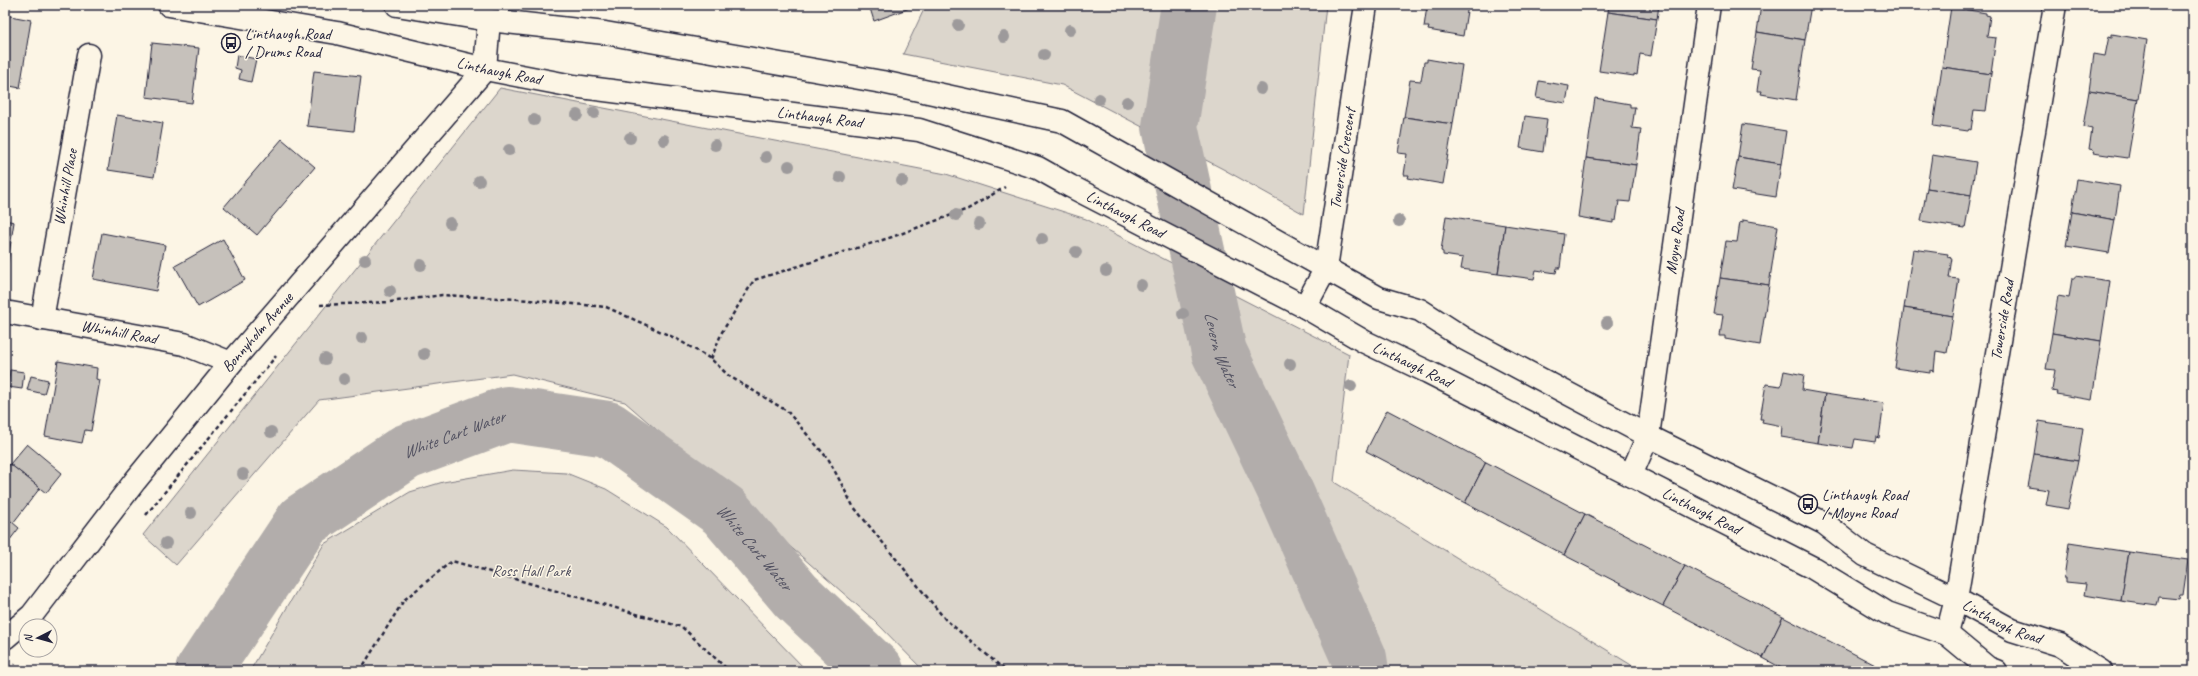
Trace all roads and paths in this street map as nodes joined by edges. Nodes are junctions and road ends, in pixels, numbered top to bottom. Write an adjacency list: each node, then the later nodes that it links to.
1 (169, 5): 8 (street, Linthaugh Road)
2 (397, 5): 6 (street, Linthaugh Road)
3 (1366, 5): 10 (street, Towerside Crescent)
4 (1709, 5): 20 (street, Moyne Road)
5 (2055, 5): 23 (street, Towerside Road)
6 (489, 20): 8 (street); 10 (street, Linthaugh Road)
7 (89, 55): 16 (street, Whinhill Place)
8 (485, 69): 9 (street, Linthaugh Road); 19 (street, Bonnyholm Avenue)
9 (1038, 168): 13 (street, Linthaugh Road); 18 (path)
10 (1326, 268): 13 (street, Towerside Crescent); 20 (street, Linthaugh Road)
11 (325, 300): 12 (path)
12 (320, 305): 14 (path); 18 (path)
13 (1305, 307): 21 (street, Linthaugh Road)
14 (316, 309)
15 (5, 312): 16 (street, Whinhill Road)
16 (42, 318): 19 (street, Whinhill Road)
17 (279, 352): 22 (path)
18 (711, 359): 28 (path)
19 (232, 363): 25 (street, Bonnyholm Avenue)
20 (1648, 436): 21 (street, Moyne Road); 23 (street, Linthaugh Road)
21 (1631, 475): 24 (street, Linthaugh Road)
22 (144, 517)
23 (1956, 599): 24 (street, Towerside Road); 30 (street, Linthaugh Road)
24 (1947, 634): 29 (street, Linthaugh Road)
25 (5, 638)
26 (360, 671): 27 (path)
27 (729, 671)
28 (1006, 671)
29 (1996, 671)
30 (2101, 671)

